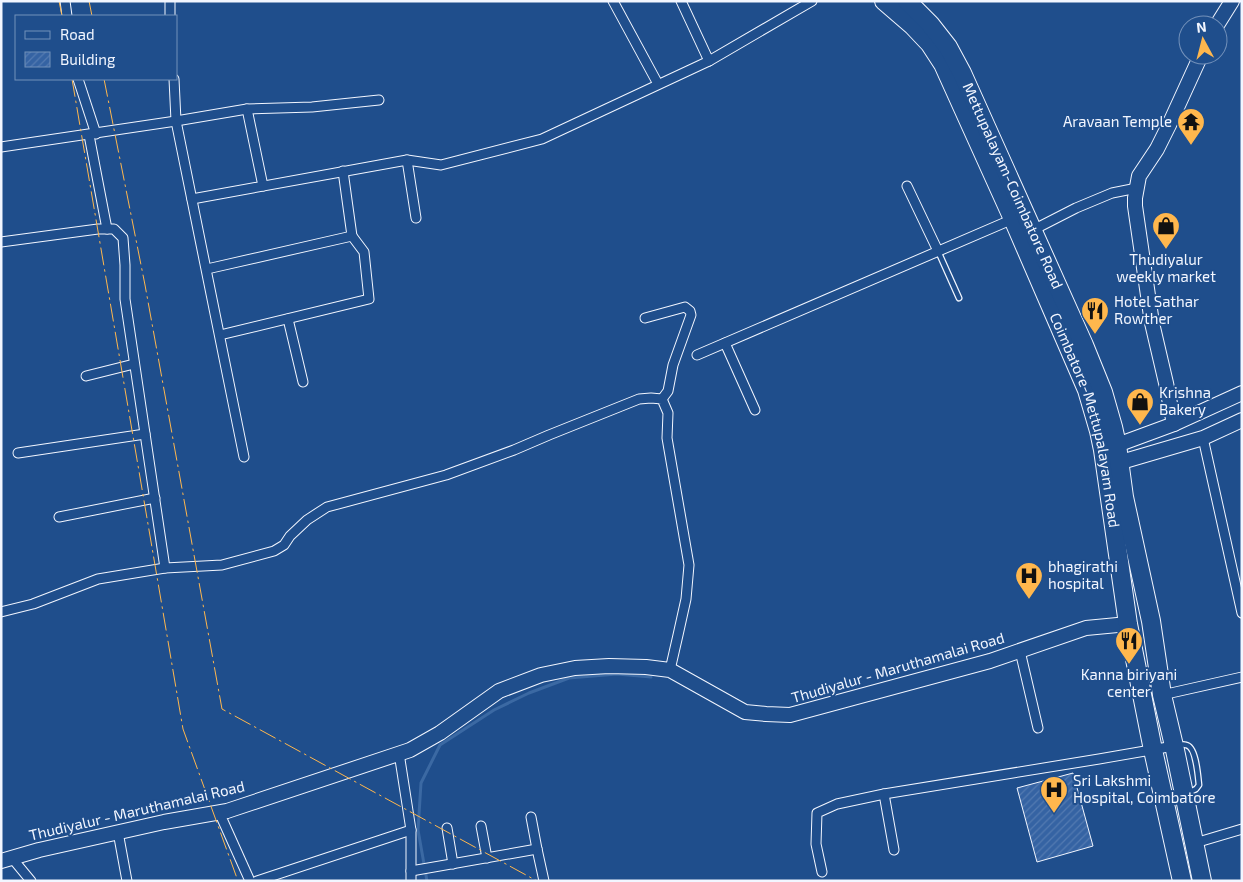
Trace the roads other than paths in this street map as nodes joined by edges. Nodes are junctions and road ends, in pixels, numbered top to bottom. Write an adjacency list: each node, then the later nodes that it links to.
1 (65, 1): 9 (street)
2 (170, 1): 10 (street)
3 (612, 1): 16 (street)
4 (681, 1): 12 (street)
5 (812, 1): 12 (street)
6 (884, 1): 29 (highway, Coimbatore-Mettupalayam Road)
7 (907, 1): 31 (highway, Mettupalayam-Coimbatore Road)
8 (1232, 1): 11 (main road)
9 (66, 15)
10 (170, 15)
11 (1223, 15)
12 (709, 61): 16 (street)
13 (1196, 65): 26 (main road)
14 (78, 80): 20 (street)
15 (174, 80): 19 (street)
16 (658, 84): 22 (street)
17 (379, 100): 18 (street)
18 (247, 109): 19 (street); 24 (street)
19 (176, 122): 20 (street); 27 (street)
20 (93, 134): 21 (street); 30 (street)
21 (1, 147)
22 (407, 160): 23 (street); 28 (street)
23 (343, 171): 24 (street); 32 (street)
24 (263, 186): 27 (street)
25 (907, 186): 34 (street)
26 (1136, 188): 31 (street); 49 (main road)
27 (192, 199): 35 (street)
28 (416, 218)
29 (1013, 219): 34 (street); 53 (highway, Coimbatore-Mettupalayam Road)
30 (107, 229): 33 (street); 42 (street)
31 (1033, 230): 53 (highway, Mettupalayam-Coimbatore Road)
32 (352, 236): 35 (street); 38 (street)
33 (1, 242)
34 (938, 251): 36 (lane); 40 (street)
35 (207, 268): 39 (street)
36 (959, 298)
37 (646, 318): 46 (street)
38 (288, 319): 39 (street); 44 (street)
39 (220, 335): 54 (street)
40 (725, 343): 41 (street); 47 (street)
41 (697, 355)
42 (134, 364): 43 (street); 50 (street)
43 (86, 376)
44 (303, 382)
45 (1242, 393): 49 (main road)
46 (662, 399): 57 (street); 62 (street)
47 (755, 410)
48 (1242, 420): 51 (main road)
49 (1174, 424): 53 (main road)
50 (145, 434): 52 (street); 55 (street)
51 (1203, 438): 53 (main road); 59 (street)
52 (18, 453)
53 (1111, 456): 60 (highway, Coimbatore-Mettupalayam Road); 64 (highway, Mettupalayam-Coimbatore Road)
54 (244, 457)
55 (154, 498): 56 (street); 57 (street)
56 (59, 517)
57 (165, 568): 58 (street)
58 (1, 612)
59 (1242, 613)
60 (1128, 624): 61 (main road, Thudiyalur - Maruthamalai Road); 67 (highway, Coimbatore-Mettupalayam Road)
61 (1020, 651): 62 (main road, Thudiyalur - Maruthamalai Road); 65 (street)
62 (670, 670): 68 (main road, Thudiyalur - Maruthamalai Road)
63 (1242, 677): 64 (street)
64 (1162, 695): 66 (highway, Mettupalayam-Coimbatore Road)
65 (1038, 728)
66 (1174, 746): 67 (street); 77 (highway, Mettupalayam-Coimbatore Road)
67 (1153, 750): 69 (street); 90 (highway, Coimbatore-Mettupalayam Road)
68 (399, 753): 70 (main road, Thudiyalur - Maruthamalai Road); 75 (street)
69 (884, 794): 79 (street); 83 (street)
70 (219, 812): 76 (main road, Thudiyalur - Maruthamalai Road); 87 (street)
71 (532, 817): 78 (street)
72 (481, 826): 80 (street)
73 (446, 828): 82 (street)
74 (1242, 829): 77 (street)
75 (411, 830): 84 (street); 88 (street)
76 (118, 832): 81 (main road, Thudiyalur - Maruthamalai Road); 86 (street)
77 (1194, 842): 91 (highway, Mettupalayam-Coimbatore Road)
78 (537, 849): 80 (street); 89 (street)
79 (894, 850)
80 (487, 858): 82 (street)
81 (7, 860): 85 (street)
82 (453, 864): 84 (street)
83 (822, 872)
84 (414, 874)
85 (31, 881)
86 (127, 881)
87 (250, 881)
88 (257, 881)
89 (544, 881)
90 (1182, 881)
91 (1202, 881)

